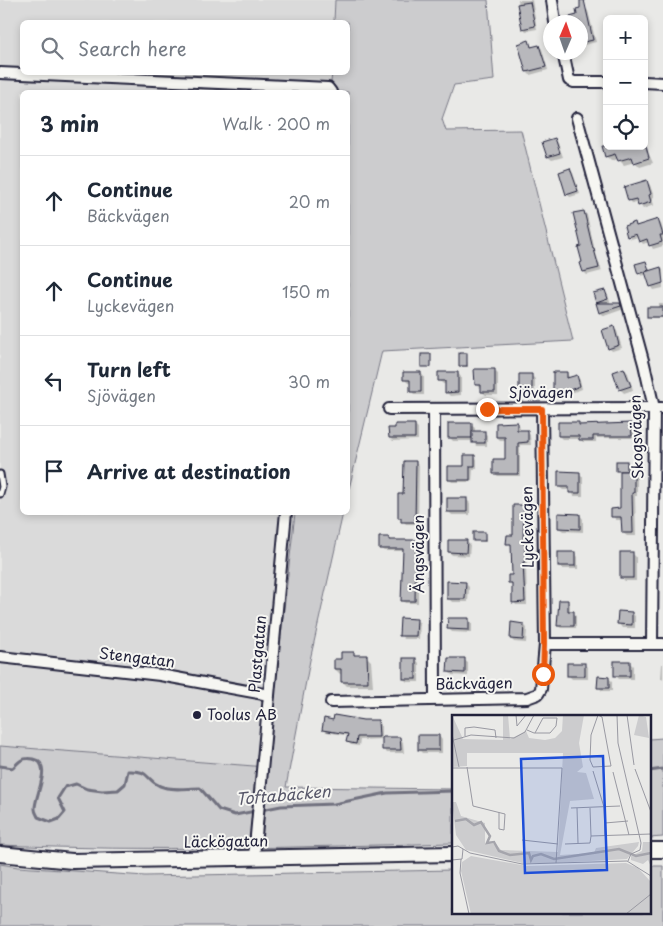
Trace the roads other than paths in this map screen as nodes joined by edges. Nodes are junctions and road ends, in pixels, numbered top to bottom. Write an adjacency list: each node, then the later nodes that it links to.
1 (552, 0): 2 (street)
2 (555, 15)
3 (564, 60): 7 (street)
4 (0, 73): 5 (street)
5 (20, 74)
6 (44, 75): 10 (street)
7 (603, 82)
8 (648, 82): 9 (street)
9 (663, 83)
10 (330, 90)
11 (578, 118): 12 (street, Skogsvägen)
12 (658, 408): 15 (street, Sjövägen); 19 (street, Skogsvägen)
13 (389, 409): 14 (street, Sjövägen)
14 (434, 409): 15 (street, Sjövägen); 25 (street, Ängsvägen)
15 (542, 409): 20 (street, Lyckevägen)
16 (0, 474): 17 (lane)
17 (0, 494)
18 (286, 515): 24 (street, Plastgatan)
19 (658, 539): 21 (street, Skogsvägen)
20 (544, 644): 21 (street); 25 (street, Bäckvägen)
21 (652, 644): 22 (street)
22 (663, 644)
23 (0, 657): 24 (street, Stengatan)
24 (269, 695): 31 (street, Plastgatan)
25 (435, 699): 26 (street, Bäckvägen)
26 (331, 702)
27 (650, 850): 28 (main road)
28 (663, 850)
29 (0, 854): 31 (main road, Läckögatan)
30 (452, 854): 31 (main road, Läckögatan)
31 (254, 858)

